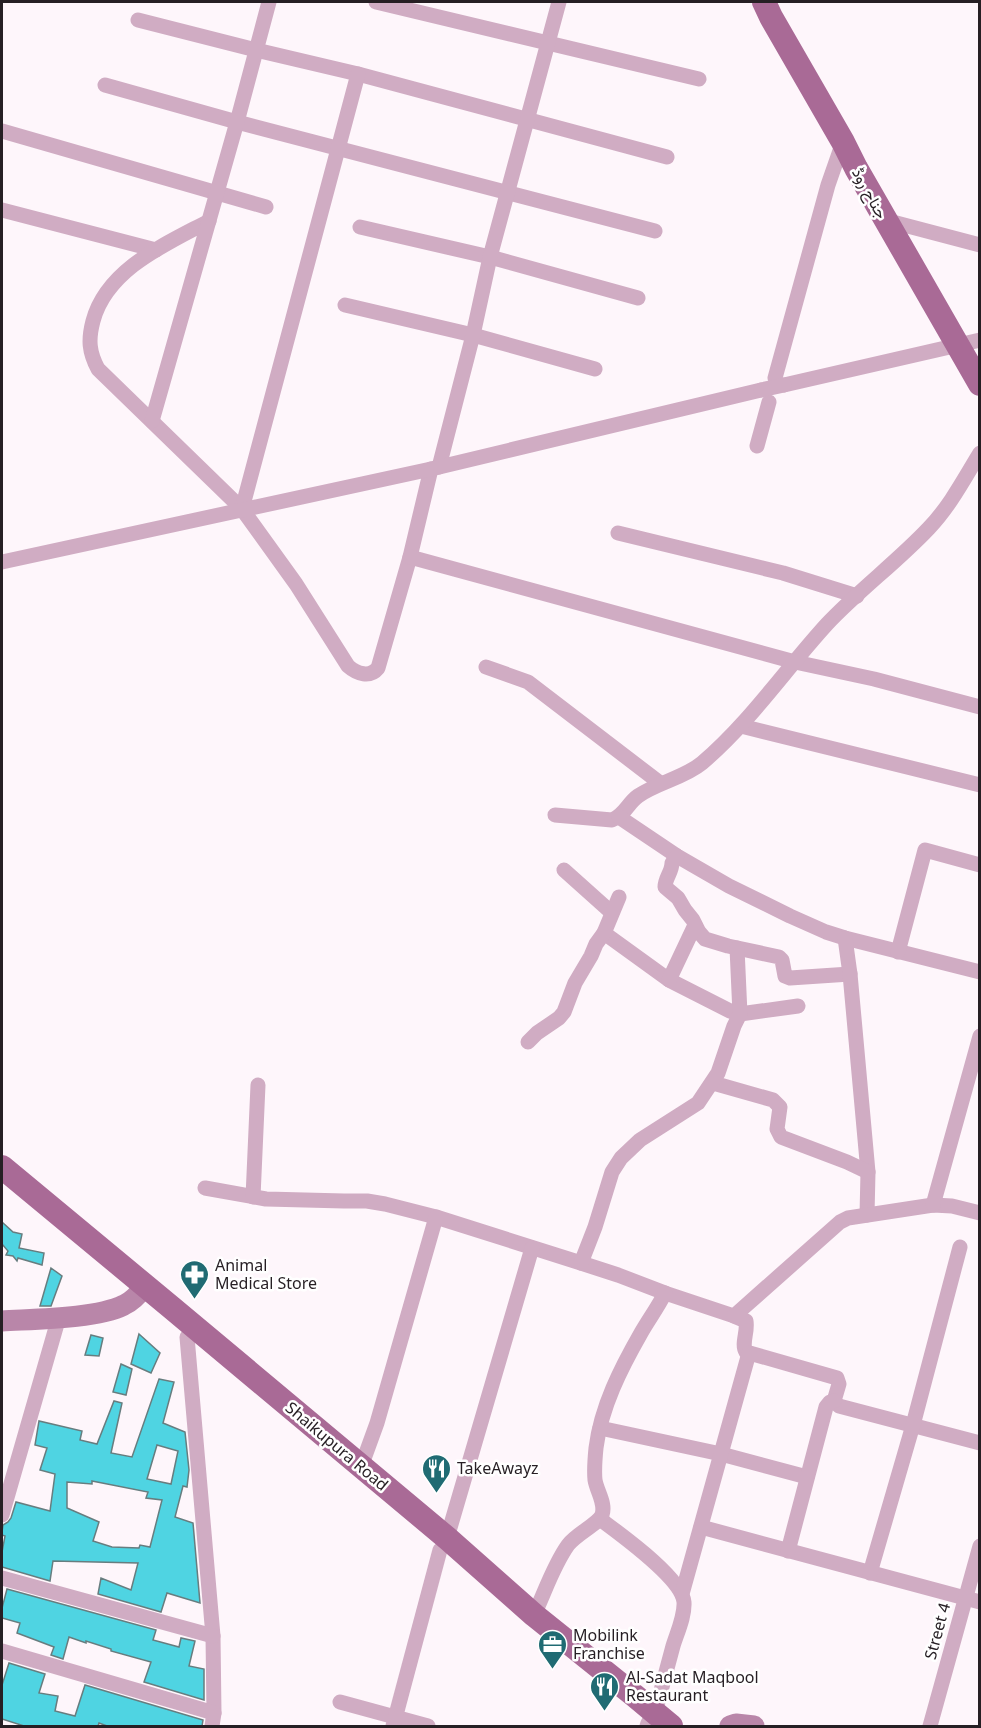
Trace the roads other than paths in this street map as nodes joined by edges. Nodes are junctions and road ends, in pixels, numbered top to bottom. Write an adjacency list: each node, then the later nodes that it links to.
1 (268, 2): 7 (street)
2 (376, 2): 6 (street)
3 (559, 2): 6 (street)
4 (764, 2): 14 (main road, جناح روڈ)
5 (138, 20): 7 (street)
6 (548, 42): 9 (street); 11 (street)
7 (256, 50): 8 (street); 12 (street)
8 (358, 74): 11 (street); 15 (street)
9 (699, 79)
10 (105, 85): 12 (street)
11 (527, 118): 16 (street); 18 (street)
12 (237, 122): 15 (street); 17 (street)
13 (2, 131): 17 (street)
14 (843, 142): 21 (main road, جناح روڈ); 33 (street)
15 (340, 148): 18 (street); 40 (street)
16 (668, 157)
17 (217, 192): 19 (street); 22 (street)
18 (507, 192): 24 (street); 27 (street)
19 (266, 207)
20 (2, 210): 26 (street)
21 (885, 220): 25 (street); 31 (main road, جناح روڈ)
22 (208, 221): 26 (street); 36 (street)
23 (360, 227): 27 (street)
24 (655, 231)
25 (980, 245)
26 (156, 250): 36 (street)
27 (490, 257): 28 (street); 30 (street)
28 (638, 298)
29 (345, 305): 30 (street)
30 (473, 335): 32 (street); 39 (street)
31 (968, 343): 33 (street); 34 (main road, جناح روڈ)
32 (595, 369)
33 (780, 381): 35 (street, bridge)
34 (980, 384)
35 (765, 396): 37 (street); 39 (street)
36 (152, 421): 40 (street)
37 (757, 446)
38 (980, 453): 44 (street)
39 (435, 468): 40 (street); 42 (street)
40 (242, 509): 42 (street); 43 (street)
41 (618, 533): 44 (street)
42 (410, 557): 45 (street)
43 (2, 562)
44 (857, 596): 45 (street)
45 (795, 662): 47 (street); 48 (street)
46 (486, 667): 49 (street)
47 (980, 707)
48 (741, 726): 49 (street); 50 (street)
49 (660, 783): 52 (street)
50 (980, 785)
51 (555, 815): 52 (street)
52 (619, 818): 53 (street)
53 (677, 856): 58 (street); 60 (street)
54 (980, 866): 62 (street)
55 (564, 870): 57 (street)
56 (619, 897): 57 (street)
57 (612, 913): 59 (street)
58 (696, 925): 61 (street); 65 (street)
59 (604, 933): 65 (street); 69 (street)
60 (845, 938): 62 (street); 64 (street)
61 (736, 948): 64 (street); 67 (street)
62 (898, 952): 63 (street)
63 (980, 972)
64 (850, 974): 73 (street)
65 (669, 980): 67 (street)
66 (798, 1006): 67 (street)
67 (740, 1014): 70 (street)
68 (980, 1036): 77 (street)
69 (528, 1042)
70 (713, 1083): 73 (street); 83 (street)
71 (258, 1085): 76 (street)
72 (2, 1167): 84 (main road, Shaikupura Road)
73 (868, 1172): 79 (street)
74 (2, 1185): 84 (main road, Shaikupura Road)
75 (205, 1188): 76 (street)
76 (253, 1197): 80 (street)
77 (933, 1205): 78 (street); 79 (street)
78 (980, 1213)
79 (867, 1215): 86 (street)
80 (436, 1217): 82 (street); 96 (street)
81 (960, 1247): 92 (street)
82 (532, 1248): 83 (street); 101 (street)
83 (580, 1263): 85 (street)
84 (140, 1292): 87 (street); 89 (main road, Shaikupura Road); 96 (main road, Shaikupura Road)
85 (665, 1293): 86 (street); 93 (street)
86 (734, 1316): 90 (street)
87 (59, 1317): 88 (street); 98 (street)
88 (2, 1321)
89 (187, 1337): 101 (main road, Shaikupura Road); 109 (street)
90 (749, 1353): 91 (street); 95 (street)
91 (834, 1401): 92 (street); 97 (street)
92 (913, 1425): 94 (street); 104 (street)
93 (600, 1428): 95 (street); 99 (street)
94 (980, 1443)
95 (721, 1454): 97 (street); 100 (street)
96 (361, 1467): 101 (main road, Shaikupura Road)
97 (807, 1477): 103 (street)
98 (2, 1515)
99 (600, 1519): 106 (street); 108 (street)
100 (701, 1527): 103 (street); 106 (street)
101 (443, 1544): 108 (main road, Shaikupura Road); 113 (street); 114 (main road, Shaikupura Road)
102 (980, 1546): 107 (street, Street 4)
103 (788, 1551): 104 (street)
104 (870, 1573): 107 (street)
105 (2, 1578): 109 (street)
106 (682, 1594): 114 (street)
107 (972, 1600): 118 (street, Street 4)
108 (534, 1615): 114 (main road, Shaikupura Road)
109 (213, 1636): 112 (street)
110 (2, 1651): 112 (street)
111 (340, 1702): 113 (street)
112 (213, 1720)
113 (394, 1722): 115 (street)
114 (655, 1723)
115 (428, 1726)
116 (730, 1726): 117 (street)
117 (754, 1726)
118 (930, 1726)

